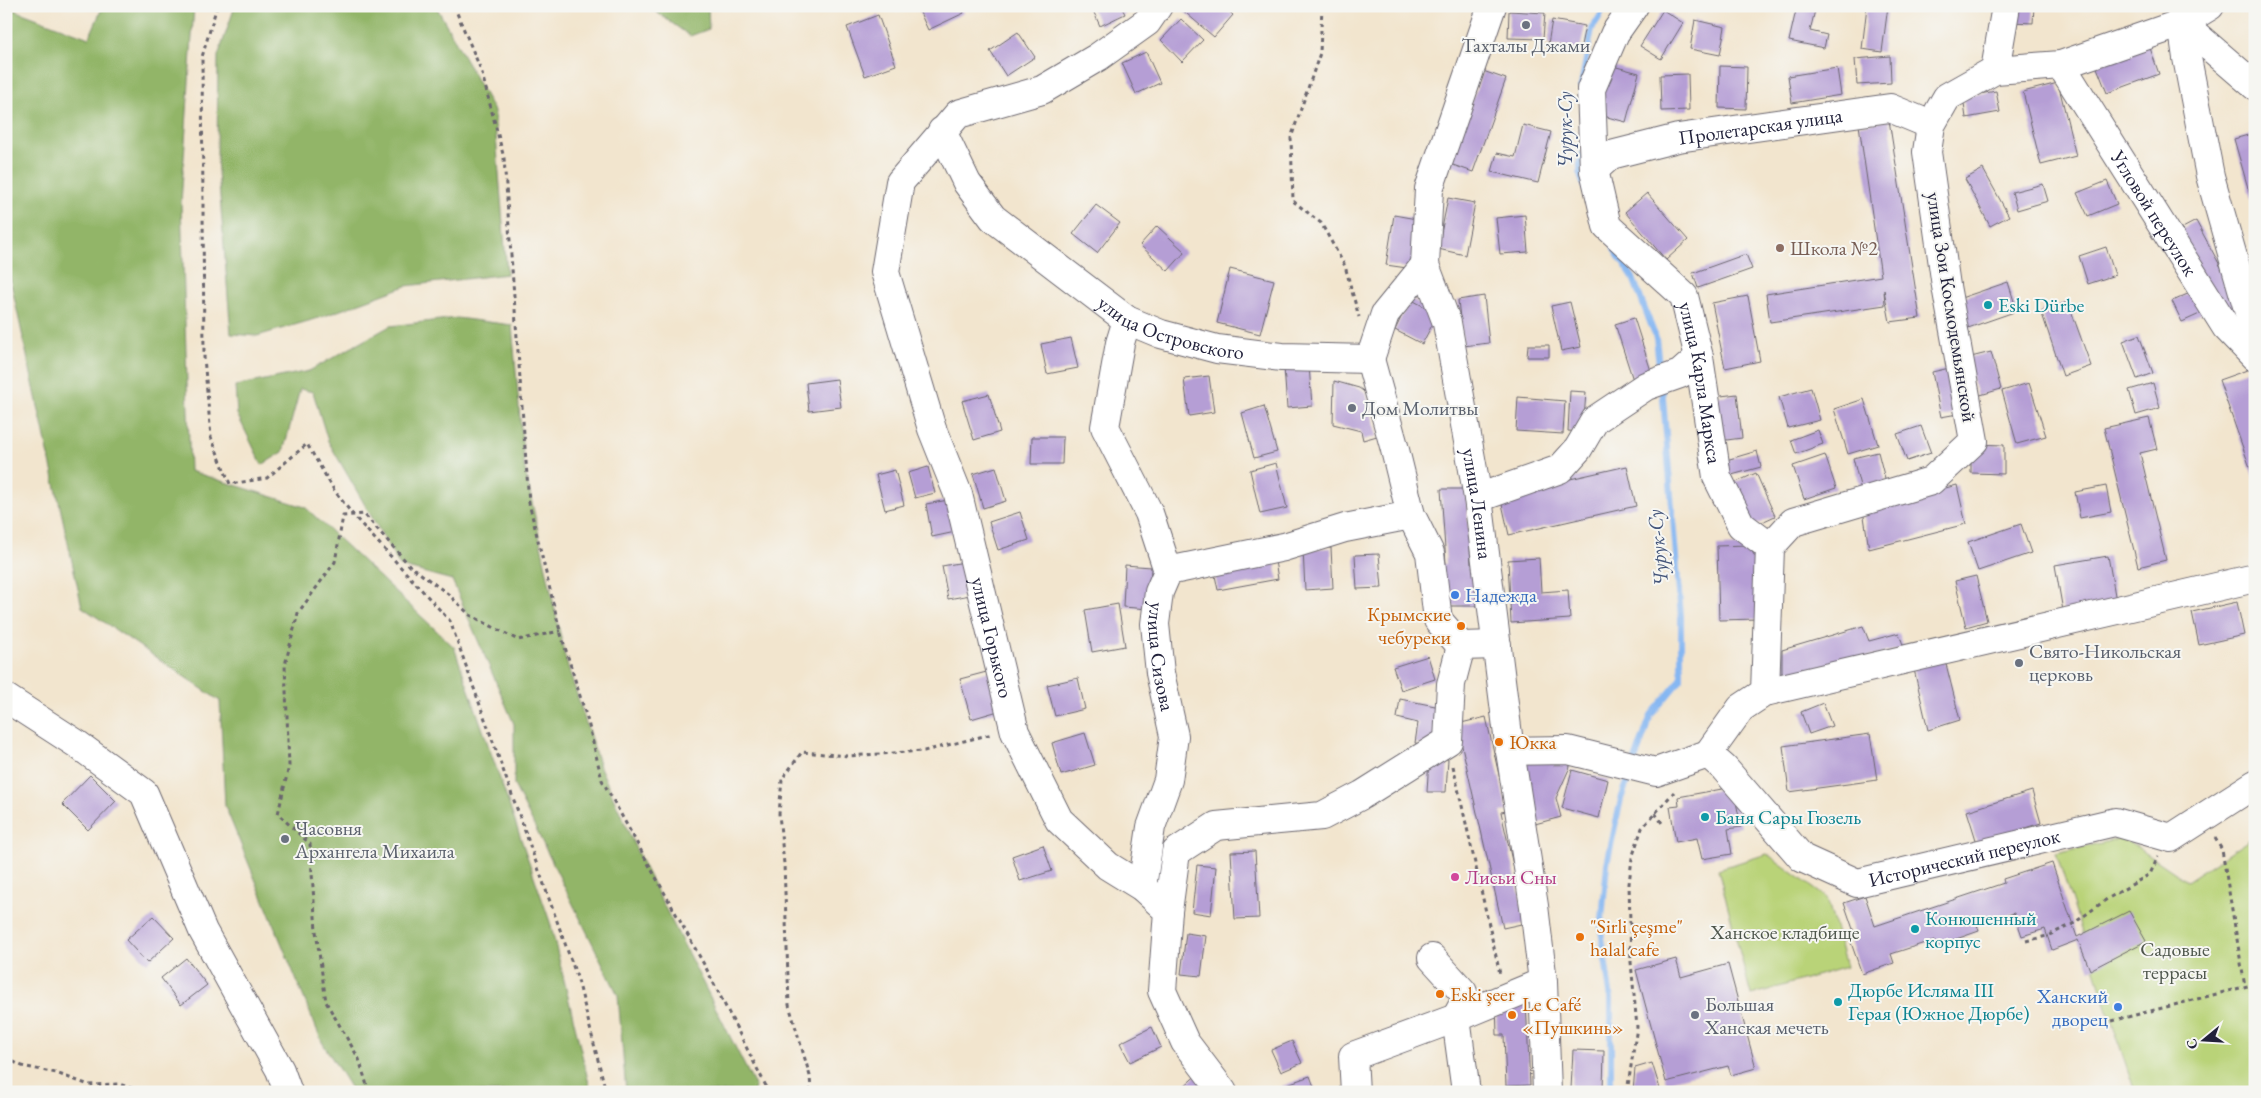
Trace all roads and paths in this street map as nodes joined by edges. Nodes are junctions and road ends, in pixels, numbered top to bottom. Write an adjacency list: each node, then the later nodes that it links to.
1 (217, 6): 24 (path)
2 (454, 6): 29 (path)
3 (1158, 6): 14 (street, улица Горького)
4 (1322, 6): 18 (path)
5 (1492, 6): 16 (street, улица Ленина)
6 (1634, 6): 15 (street, улица Карла Маркса)
7 (2006, 6): 11 (street)
8 (2210, 6): 9 (street)
9 (2184, 15): 10 (street); 12 (street); 19 (street)
10 (2061, 65): 11 (street); 20 (street, Угловой переулок)
11 (1995, 70): 13 (street, улица Зои Космодемьянской)
12 (2255, 86)
13 (1930, 126): 15 (street, Пролетарская улица); 26 (street, улица Зои Космодемьянской)
14 (942, 132): 17 (street, улица Островского); 34 (street, улица Горького)
15 (1594, 170): 22 (street, улица Карла Маркса)
16 (1426, 265): 21 (street); 23 (street, улица Ленина)
17 (1127, 320): 21 (street, улица Островского); 27 (street)
18 (1360, 322)
19 (2255, 334)
20 (2255, 357)
21 (1370, 359): 25 (street)
22 (1690, 365): 23 (street); 26 (street, улица Карла Маркса)
23 (1478, 498): 30 (street, улица Ленина)
24 (353, 515): 29 (path); 57 (path); 58 (path)
25 (1411, 515): 27 (street); 31 (street)
26 (1770, 547): 32 (street)
27 (1168, 571): 44 (street, улица Сизова)
28 (2255, 578): 32 (street)
29 (560, 631): 59 (path)
30 (1497, 645): 31 (street); 36 (street, улица Ленина)
31 (1461, 646): 35 (street)
32 (1765, 692): 37 (street)
33 (6, 698): 56 (street)
34 (1016, 732): 44 (street, улица Горького); 60 (path)
35 (1448, 741): 45 (street); 51 (path)
36 (1510, 750): 37 (street); 48 (street, улица Ленина)
37 (1708, 754): 43 (street, Исторический переулок)
38 (2255, 784): 41 (street)
39 (1678, 787): 40 (path)
40 (1655, 813): 42 (path); 65 (path)
41 (2203, 817): 43 (street); 50 (path)
42 (1662, 823)
43 (2171, 838): 46 (path)
44 (1142, 886): 45 (street, улица Горького)
45 (1168, 911): 61 (street)
46 (2026, 941)
47 (1432, 958): 52 (street)
48 (1543, 982): 51 (street); 64 (street, улица Ленина)
49 (2255, 984): 50 (path)
50 (2245, 986): 53 (path)
51 (1505, 998): 52 (street)
52 (1456, 1018): 62 (street); 63 (street)
53 (2112, 1021)
54 (6, 1058): 55 (path)
55 (143, 1092)
56 (288, 1092)
57 (369, 1092)
58 (606, 1092)
59 (769, 1092)
60 (811, 1092)
61 (1224, 1092)
62 (1355, 1092)
63 (1466, 1092)
64 (1547, 1092)
65 (1627, 1092)

